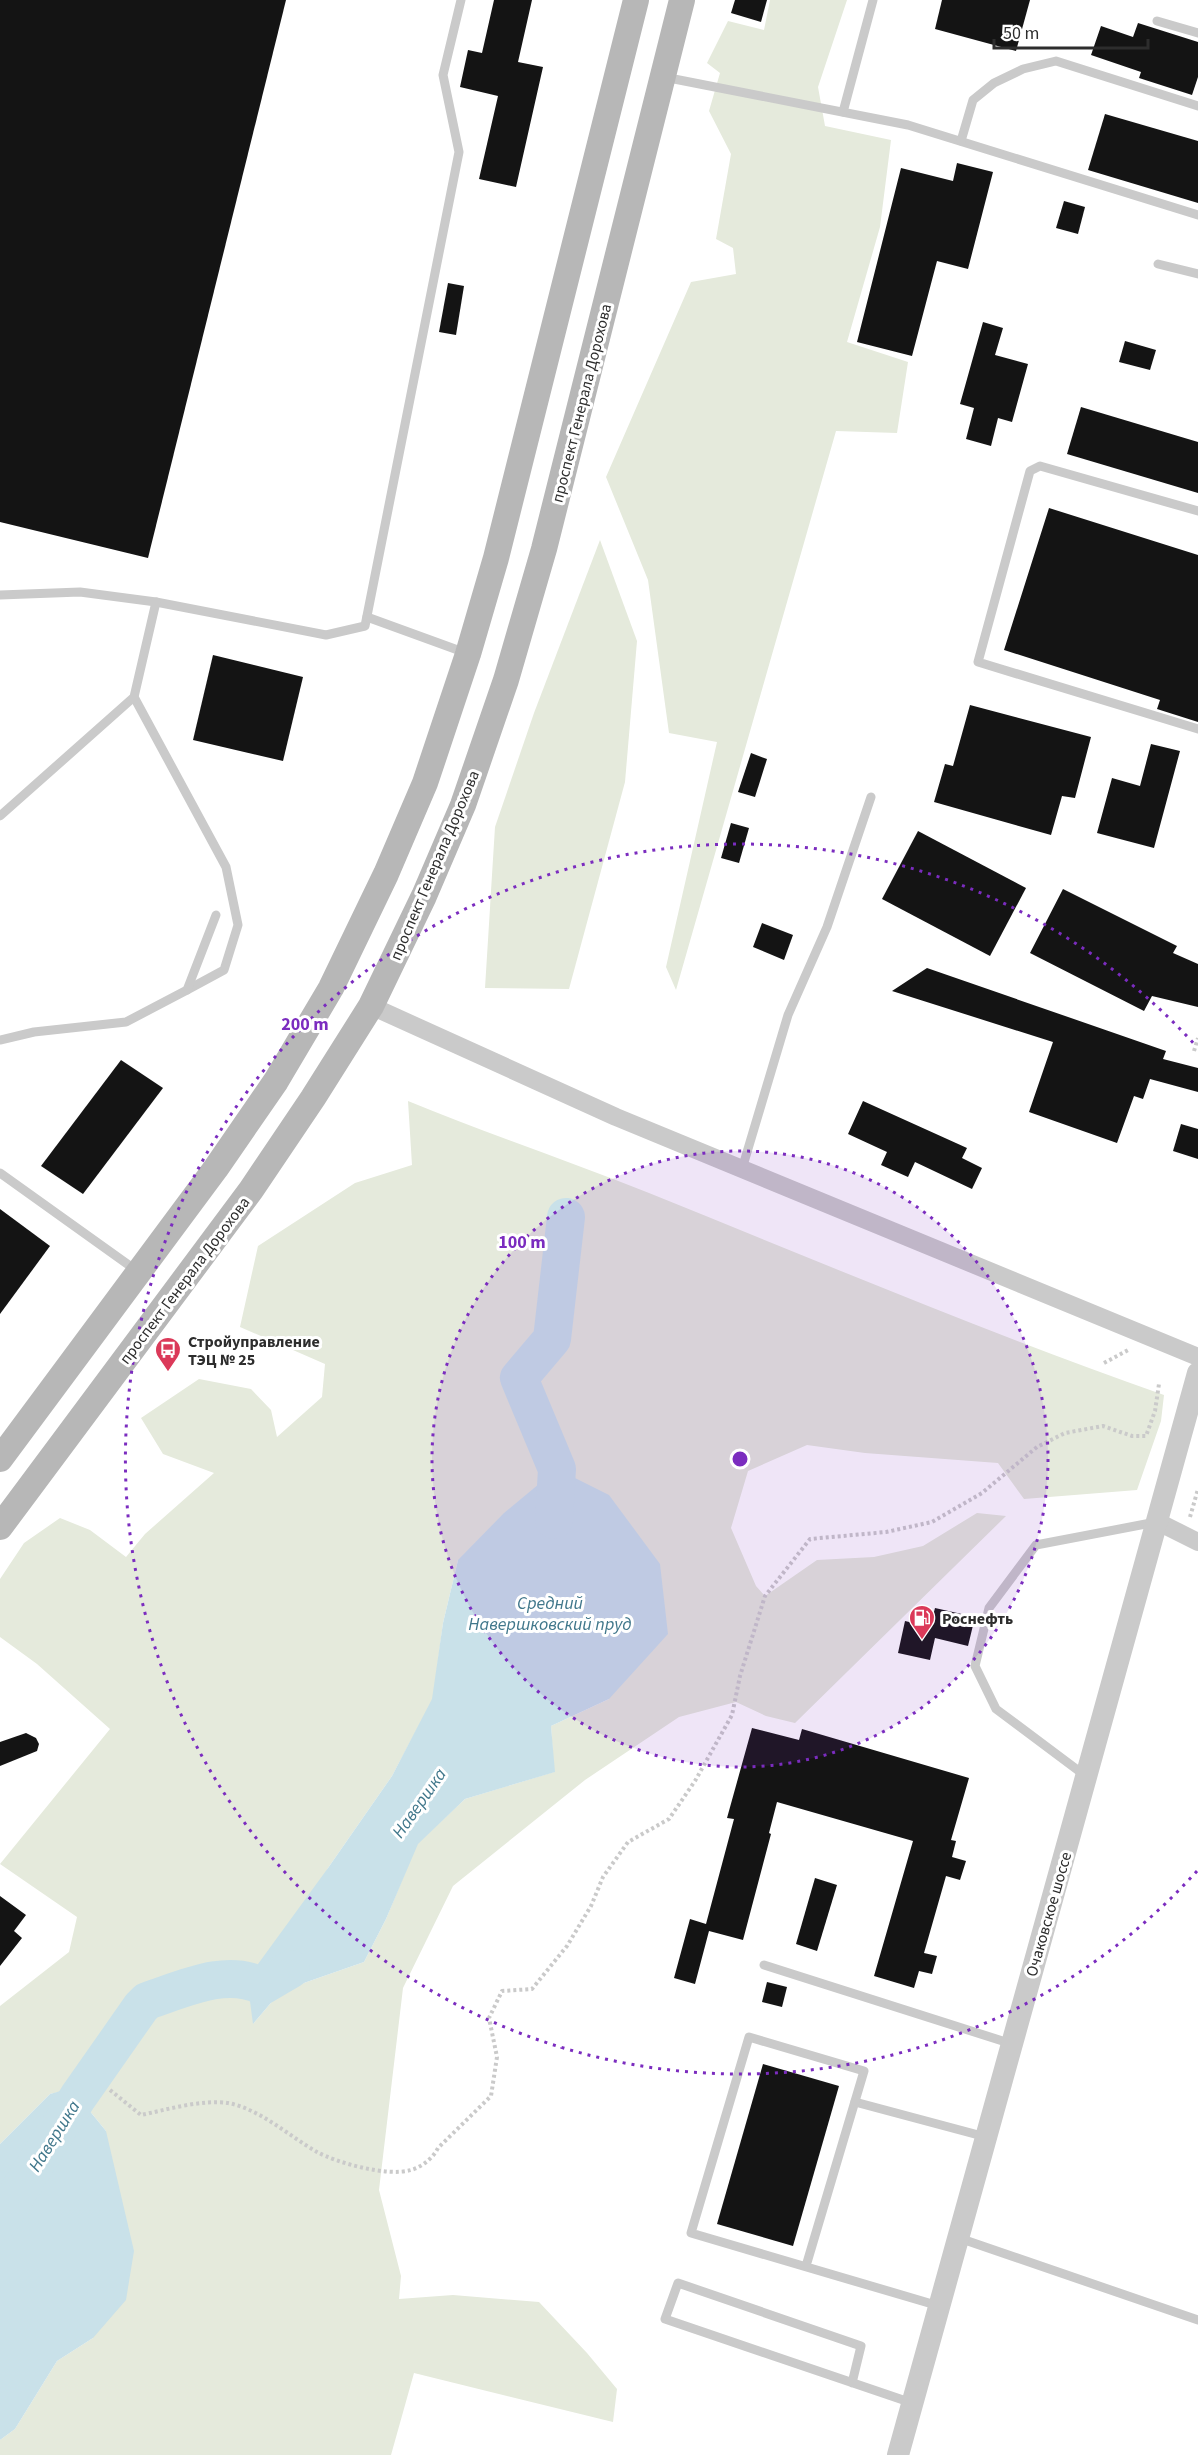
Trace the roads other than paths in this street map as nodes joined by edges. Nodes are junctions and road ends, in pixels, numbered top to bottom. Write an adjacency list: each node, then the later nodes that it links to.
1 (461, 0): 17 (lane)
2 (636, 0): 18 (main road)
3 (682, 0): 7 (main road, проспект Генерала Дорохова)
4 (873, 0): 9 (lane)
5 (1157, 21): 6 (lane)
6 (1198, 33)
7 (663, 77): 9 (lane); 25 (main road, проспект Генерала Дорохова)
8 (1198, 106): 10 (lane)
9 (843, 112): 10 (lane)
10 (961, 141): 11 (lane)
11 (1198, 215)
12 (1158, 264): 13 (lane)
13 (1198, 274)
14 (1198, 511): 20 (lane)
15 (0, 595): 16 (lane)
16 (156, 602): 17 (lane); 19 (lane)
17 (367, 617): 18 (lane)
18 (468, 654): 29 (main road)
19 (135, 697): 22 (lane); 24 (lane)
20 (1198, 729)
21 (871, 797): 27 (lane)
22 (0, 816)
23 (216, 915): 24 (lane)
24 (188, 990): 26 (lane)
25 (371, 1006): 27 (street); 34 (main road, проспект Генерала Дорохова)
26 (0, 1040)
27 (742, 1169): 30 (street)
28 (0, 1173): 29 (lane)
29 (139, 1273): 32 (main road)
30 (1198, 1357)
31 (1198, 1373): 33 (street, Очаковское шоссе)
32 (0, 1459)
33 (1158, 1522): 35 (street); 36 (street, Очаковское шоссе); 36 (lane)
34 (0, 1527)
35 (1191, 1538)
36 (1087, 1777): 38 (street, Очаковское шоссе)
37 (764, 1965): 38 (lane)
38 (1012, 2044): 40 (street, Очаковское шоссе)
39 (855, 2102): 40 (lane); 42 (lane); 42 (lane)
40 (986, 2138): 41 (street, Очаковское шоссе)
41 (958, 2238): 43 (street, Очаковское шоссе); 44 (lane)
42 (806, 2266): 43 (lane)
43 (939, 2306): 46 (street, Очаковское шоссе)
44 (1198, 2320)
45 (852, 2383): 45 (lane); 46 (lane)
46 (912, 2403): 47 (street, Очаковское шоссе)
47 (898, 2455)

